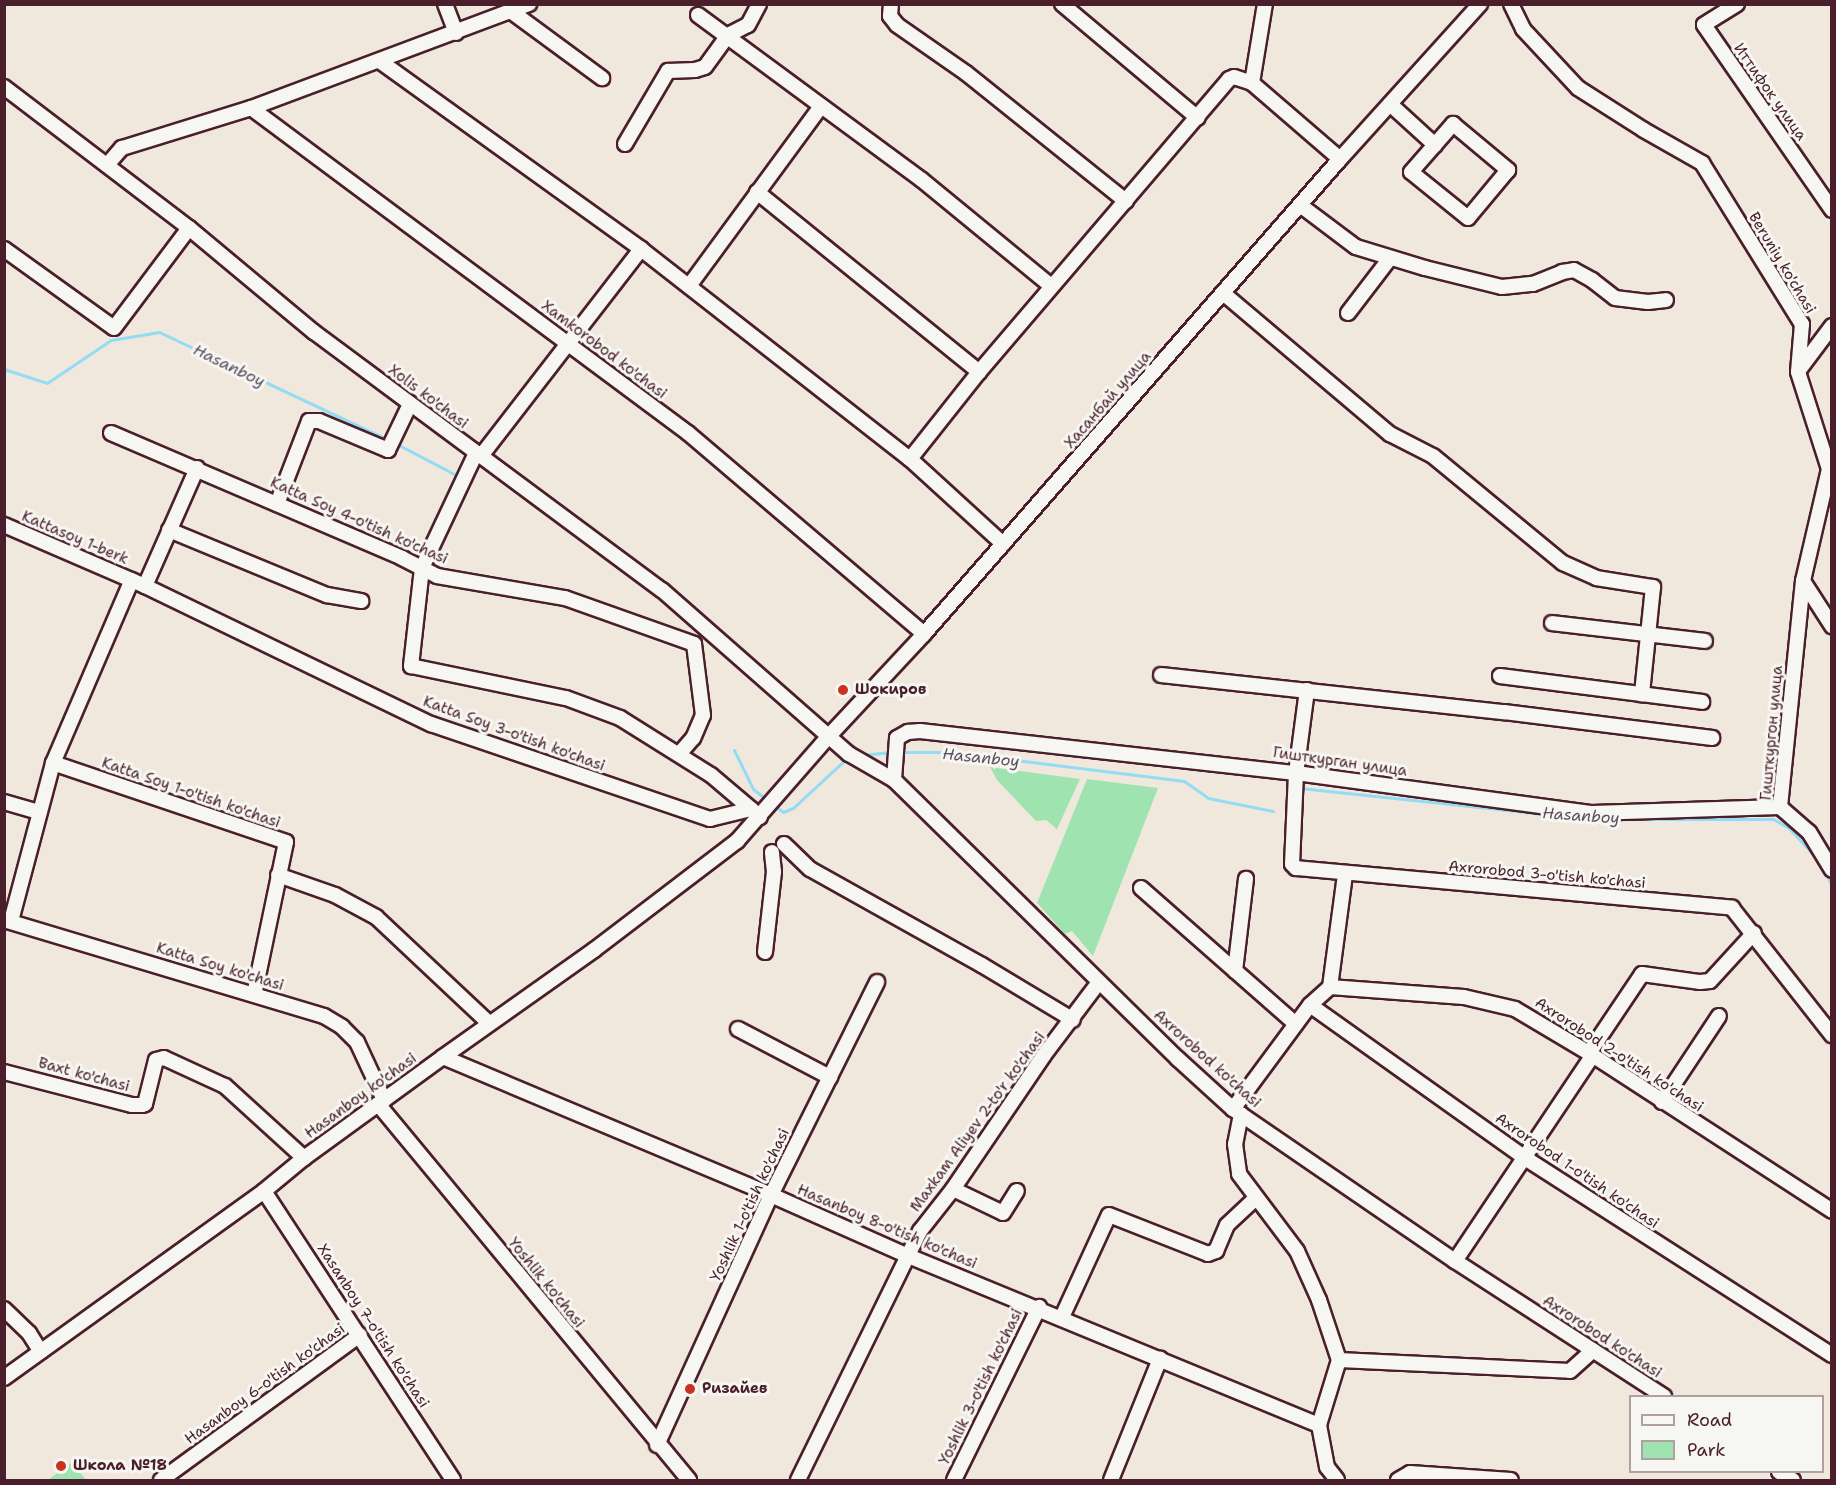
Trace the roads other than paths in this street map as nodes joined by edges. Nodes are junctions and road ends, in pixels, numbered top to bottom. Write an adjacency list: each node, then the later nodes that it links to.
1 (445, 4): 12 (street)
2 (529, 4): 10 (street)
3 (759, 4): 13 (street)
4 (891, 4): 27 (street)
5 (1062, 4): 21 (street)
6 (1265, 4): 16 (street)
7 (1479, 4): 18 (street, Хасанбай улица)
8 (1511, 4): 42 (street, Beruniy ko'chasi)
9 (1737, 4): 29 (street, Иттифок улица)
10 (512, 12): 12 (street); 15 (street)
11 (698, 15): 13 (street)
12 (456, 33): 14 (street)
13 (728, 35): 19 (street); 22 (street)
14 (381, 62): 20 (street); 32 (street)
15 (602, 78)
16 (1252, 83): 21 (street); 24 (street)
17 (4, 87): 25 (street, Xolis ko'chasi)
18 (1390, 104): 23 (street); 24 (street, Хасанбай улица)
19 (821, 106): 26 (street); 35 (street)
20 (251, 108): 25 (street); 40 (street, Xamkorobod ko'chasi)
21 (1198, 118): 27 (street)
22 (625, 144)
23 (1435, 145): 23 (street)
24 (1340, 159): 28 (street, Хасанбай улица)
25 (107, 165): 30 (street, Xolis ko'chasi)
26 (757, 192): 34 (street); 41 (street)
27 (1126, 201): 35 (street)
28 (1300, 205): 33 (street); 36 (street, Хасанбай улица)
29 (1832, 210)
30 (189, 228): 31 (street); 43 (street, Xolis ko'chasi)
31 (4, 249)
32 (641, 249): 34 (street); 40 (street)
33 (1390, 258): 37 (street); 38 (street)
34 (689, 286): 46 (street)
35 (1051, 286): 41 (street)
36 (1223, 293): 51 (street, Хасанбай улица); 59 (street)
37 (1666, 300)
38 (1348, 313)
39 (1832, 326): 42 (street)
40 (569, 345): 45 (street); 58 (street, Xamkorobod ko'chasi)
41 (979, 372): 46 (street)
42 (1798, 372): 53 (street, Beruniy ko'chasi)
43 (410, 404): 45 (street, Xolis ko'chasi); 48 (street)
44 (111, 433): 47 (street, Katta Soy 4-o'tish ko'chasi)
45 (479, 455): 52 (street); 66 (street, Xolis ko'chasi)
46 (910, 459): 51 (street)
47 (197, 468): 48 (street, Katta Soy 4-o'tish ko'chasi); 50 (street)
48 (277, 504): 52 (street, Katta Soy 4-o'tish ko'chasi)
49 (4, 525): 54 (street, Kattasoy 1-berk)
50 (169, 530): 54 (street); 55 (street)
51 (1003, 544): 58 (street, Хасанбай улица)
52 (422, 568): 68 (street); 68 (street, Katta Soy 4-o'tish ko'chasi)
53 (1803, 581): 57 (street); 73 (street, Гишткургон улица)
54 (139, 583): 69 (street); 75 (street, Katta Soy 3-o'tish ko'chasi)
55 (361, 601)
56 (1552, 623): 59 (street)
57 (1832, 626)
58 (924, 634): 66 (street, Хасанбай улица)
59 (1648, 634): 60 (street); 64 (street)
60 (1705, 641)
61 (1161, 675): 63 (street)
62 (1500, 676): 64 (street)
63 (1307, 690): 67 (street); 70 (street)
64 (1642, 694): 65 (street)
65 (1702, 702)
66 (828, 737): 71 (street, Axrorobod ko'chasi); 75 (street, Хасанбай улица)
67 (1712, 738)
68 (679, 754): 75 (street)
69 (53, 763): 74 (street); 79 (street, Katta Soy 1-o'tish ko'chasi)
70 (1296, 773): 71 (street, Гишткурган улица); 73 (street, Гишткурган улица); 78 (street, Axrorobod 3-o'tish ko'chasi)
71 (894, 780): 87 (street, Axrorobod ko'chasi)
72 (4, 802): 74 (street)
73 (1780, 807): 77 (street, Гишткургон улица)
74 (40, 812): 82 (street)
75 (756, 813): 76 (street, Хасанбай улица)
76 (737, 841): 93 (street, Hasanboy ko'chasi)
77 (1832, 870)
78 (1345, 874): 83 (street, Axrorobod 3-o'tish ko'chasi); 88 (street)
79 (278, 875): 89 (street, Katta Soy 1-o'tish ko'chasi); 93 (street)
80 (1246, 879): 85 (street)
81 (1141, 888): 85 (street)
82 (8, 920): 89 (street, Katta Soy ko'chasi)
83 (1754, 933): 96 (street, Axrorobod 3-o'tish ko'chasi); 97 (street)
84 (765, 952): 92 (street)
85 (1235, 971): 94 (street)
86 (877, 982): 100 (street, Yoshlik 1-o'tish ko'chasi)
87 (1100, 982): 92 (street, Maxkam Aliyev 2-to'r ko'chasi); 103 (street, Axrorobod ko'chasi)
88 (1330, 987): 90 (street); 97 (street, Axrorobod 2-o'tish ko'chasi)
89 (254, 995): 101 (street, Katta Soy ko'chasi)
90 (1310, 1005): 94 (street); 105 (street, Axrorobod 1-o'tish ko'chasi)
91 (1719, 1016): 102 (street)
92 (1073, 1020): 106 (street, Maxkam Aliyev 2-to'r ko'chasi)
93 (489, 1023): 98 (street, Hasanboy ko'chasi)
94 (1296, 1024): 103 (street)
95 (738, 1029): 100 (street)
96 (1832, 1035)
97 (1591, 1054): 102 (street, Axrorobod 2-o'tish ko'chasi); 105 (street)
98 (443, 1057): 101 (street, Hasanboy ko'chasi); 109 (street, Hasanboy 8-o'tish ko'chasi)
99 (4, 1072): 104 (street, Baxt ko'chasi)
100 (830, 1077): 109 (street, Yoshlik 1-o'tish ko'chasi)
101 (381, 1102): 104 (street, Hasanboy ko'chasi); 126 (street, Yoshlik ko'chasi)
102 (1662, 1102): 111 (street, Axrorobod 2-o'tish ko'chasi)
103 (1237, 1111): 110 (street); 113 (street, Axrorobod ko'chasi)
104 (304, 1158): 107 (street, Hasanboy ko'chasi)
105 (1525, 1158): 113 (street); 120 (street, Axrorobod 1-o'tish ko'chasi)
106 (953, 1189): 108 (street); 112 (street, Maxkam Aliyev 2-to'r ko'chasi)
107 (264, 1191): 117 (street, Xasanboy 7-o'tish ko'chasi); 119 (street, Hasanboy ko'chasi)
108 (1017, 1191)
109 (771, 1195): 112 (street, Hasanboy 8-o'tish ko'chasi); 126 (street, Yoshlik 1-o'tish ko'chasi)
110 (1256, 1198): 116 (street); 122 (street)
111 (1832, 1211)
112 (906, 1255): 114 (street, Hasanboy 8-o'tish ko'chasi); 130 (street, Maxkam Aliyev 2-to'r ko'chasi)
113 (1455, 1261): 118 (street, Axrorobod ko'chasi)
114 (1039, 1307): 116 (street, Hasanboy 8-o'tish ko'chasi); 131 (street, Yoshlik 3-o'tish ko'chasi)
115 (4, 1310): 119 (street)
116 (1062, 1317): 121 (street, Hasanboy 8-o'tish ko'chasi)
117 (360, 1335): 127 (street, Hasanboy 6-o'tish ko'chasi); 128 (street, Xasanboy 7-o'tish ko'chasi)
118 (1593, 1350): 122 (street); 124 (street, Axrorobod ko'chasi)
119 (41, 1352): 123 (street, Hasanboy ko'chasi)
120 (1832, 1354)
121 (1160, 1359): 125 (street, Hasanboy 8-o'tish ko'chasi); 132 (street)
122 (1339, 1360): 125 (street)
123 (4, 1378)
124 (1662, 1395)
125 (1319, 1425): 133 (street)
126 (657, 1445): 129 (street, Yoshlik ko'chasi)
127 (161, 1480)
128 (453, 1480)
129 (689, 1480)
130 (798, 1480)
131 (954, 1480)
132 (1111, 1480)
133 (1337, 1480)
134 (1398, 1480): 135 (street)
135 (1511, 1480)

